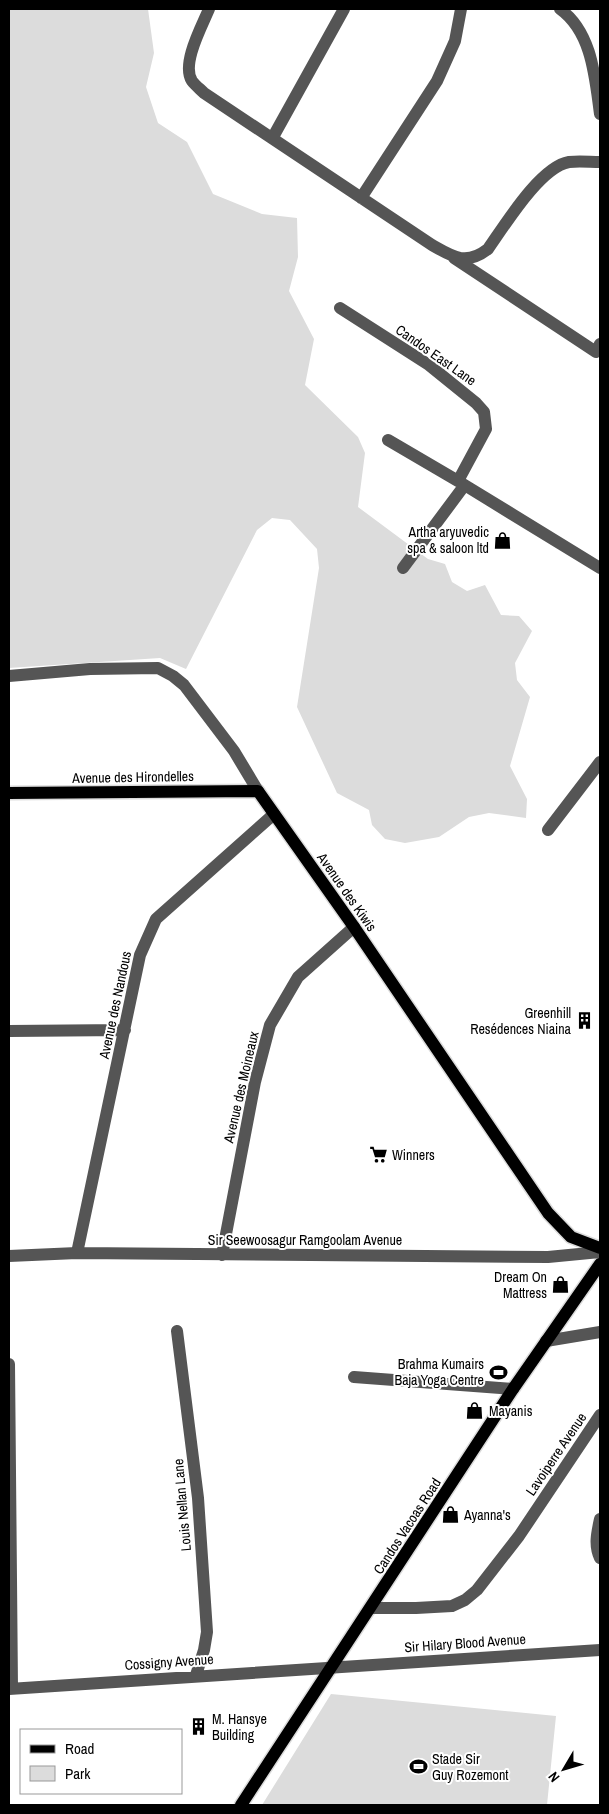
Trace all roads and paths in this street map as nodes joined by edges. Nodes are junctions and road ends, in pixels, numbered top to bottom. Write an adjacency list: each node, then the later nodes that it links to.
1 (209, 9): 6 (street)
2 (344, 9): 6 (street)
3 (461, 9): 8 (street)
4 (560, 9): 5 (street)
5 (600, 114)
6 (273, 138): 8 (street)
7 (600, 162): 9 (street)
8 (361, 198): 9 (street)
9 (454, 258): 11 (street)
10 (340, 308): 13 (street, Candos East Lane)
11 (600, 344)
12 (388, 440): 13 (street)
13 (461, 484): 14 (street, Candos East Lane); 15 (street)
14 (403, 568)
15 (600, 568)
16 (9, 676): 18 (street, Avenue des Kiwis)
17 (600, 762): 21 (street)
18 (258, 790): 19 (main road, Avenue des Hirondelles); 20 (main road, Avenue des Kiwis)
19 (9, 793)
20 (274, 814): 22 (main road, Avenue des Kiwis); 23 (street, Avenue des Nandous)
21 (548, 830)
22 (354, 927): 25 (main road, Avenue des Kiwis); 27 (street, Avenue des Moineaux)
23 (125, 1030): 24 (street); 26 (street, Avenue des Nandous)
24 (9, 1031)
25 (600, 1250): 27 (street, Sir Seewoosagur Ramgoolam Avenue)
26 (76, 1253): 27 (street, Sir Seewoosagur Ramgoolam Avenue); 28 (street, Sir Seewoosagur Ramgoolam Avenue)
27 (222, 1255)
28 (9, 1256)
29 (600, 1264): 32 (main road, Candos Vacoas Road)
30 (177, 1331): 44 (street, Louis Nellan Lane)
31 (600, 1332): 32 (street)
32 (546, 1341): 35 (main road, Candos Vacoas Road)
33 (9, 1364): 36 (street)
34 (354, 1377): 35 (street)
35 (514, 1389): 41 (main road, Candos Vacoas Road)
36 (9, 1405): 45 (street)
37 (600, 1415): 41 (street, Lavoiperre Avenue)
38 (600, 1519): 39 (street)
39 (598, 1538): 40 (street)
40 (600, 1558)
41 (372, 1608): 43 (main road, Candos Vacoas Road)
42 (600, 1650): 43 (street, Sir Hilary Blood Avenue)
43 (332, 1666): 44 (street, Cossigny Avenue); 46 (main road, Candos Vacoas Road)
44 (196, 1675): 45 (street, Cossigny Avenue)
45 (11, 1689)
46 (241, 1805)

